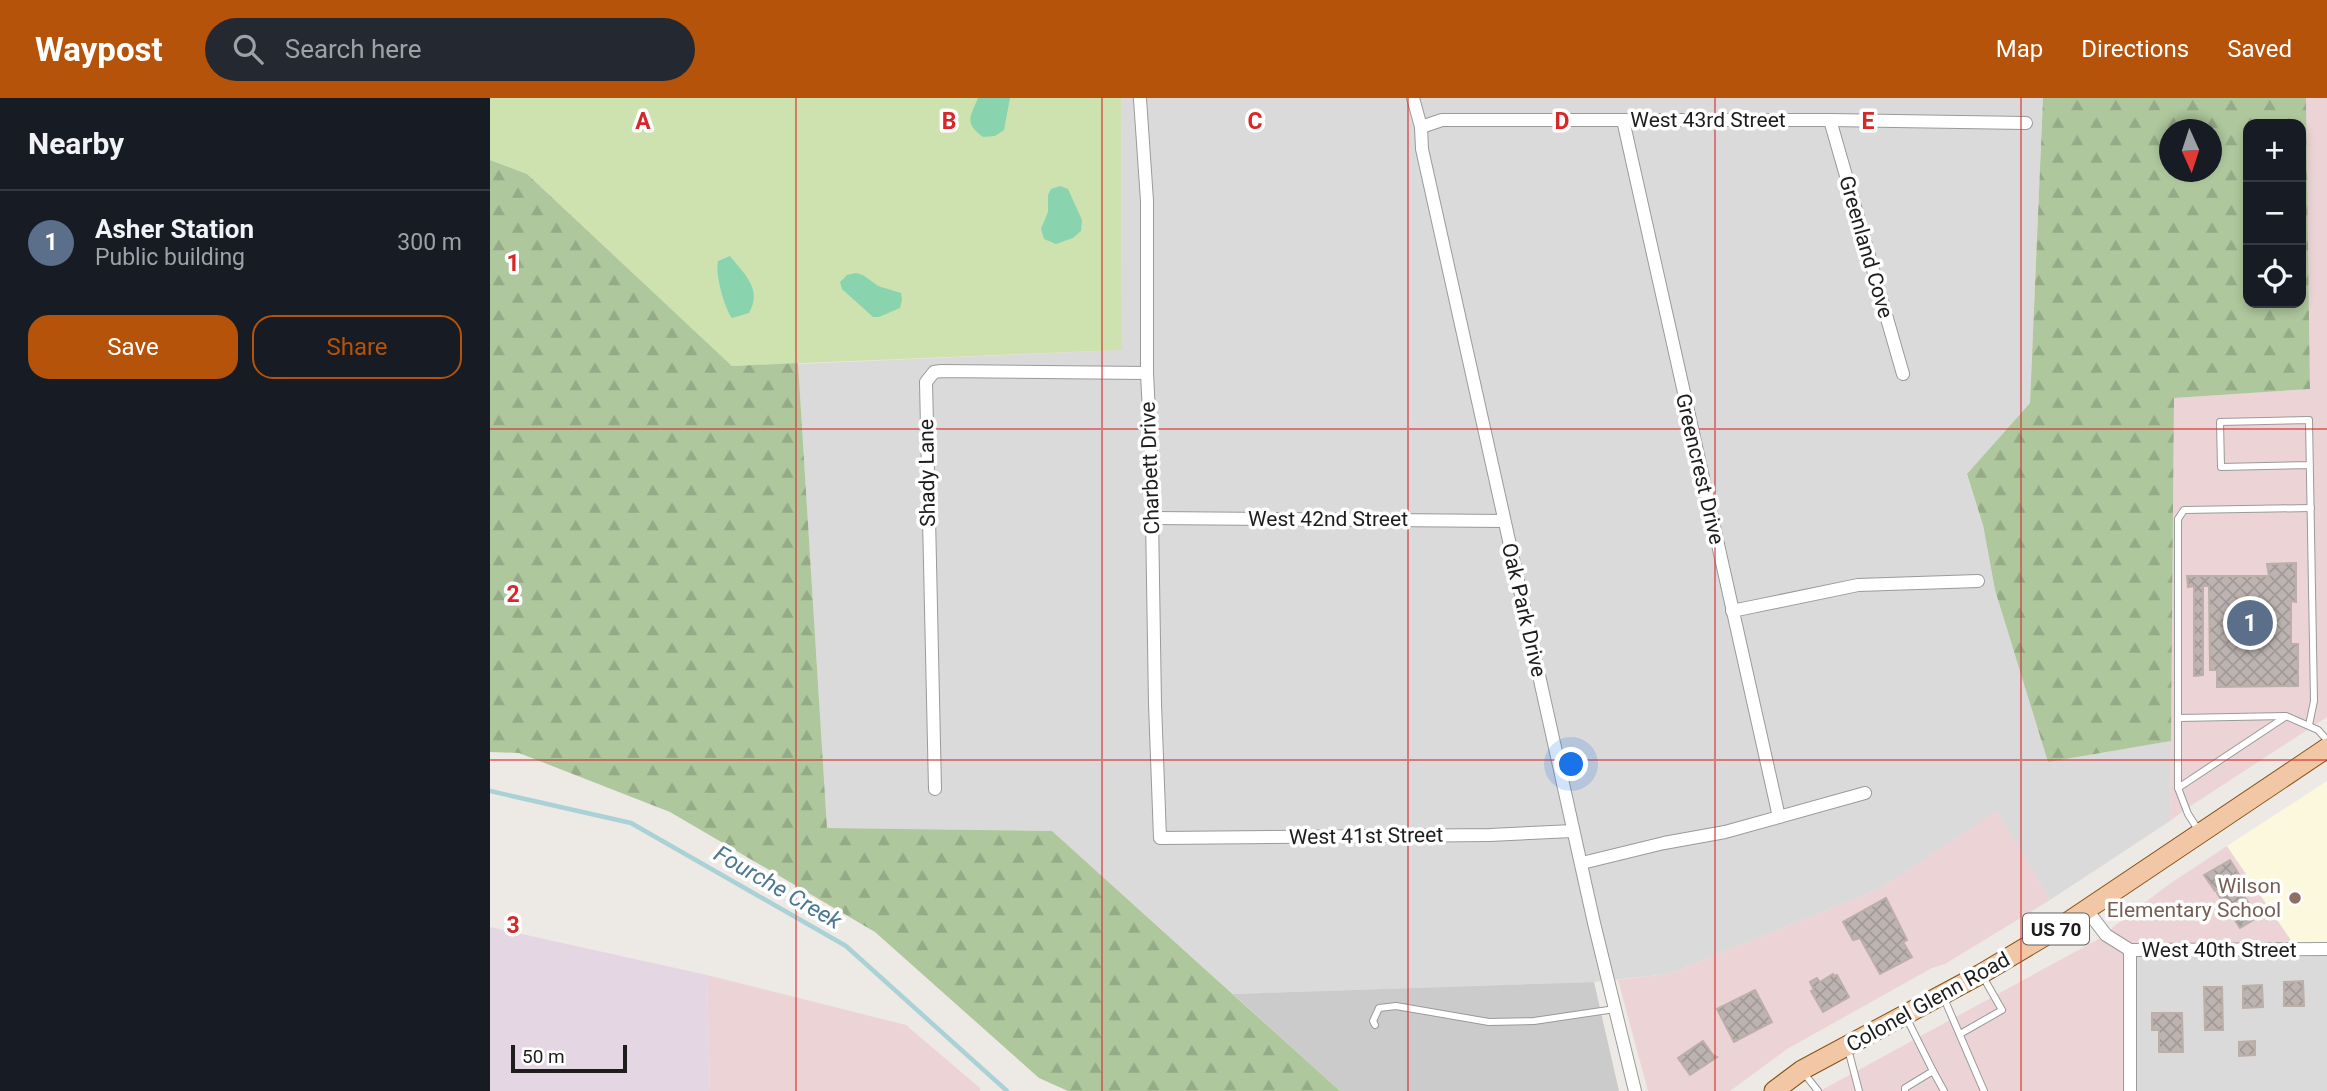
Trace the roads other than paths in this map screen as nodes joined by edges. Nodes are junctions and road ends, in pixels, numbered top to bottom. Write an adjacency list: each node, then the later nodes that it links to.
1 (1413, 98): 6 (street)
2 (1140, 99): 7 (street, Charbett Drive)
3 (1623, 120): 4 (street, West 43rd Street); 6 (street, West 43rd Street); 14 (street, Greencrest Drive)
4 (1830, 120): 5 (street, West 43rd Street); 8 (street, Greenland Cove)
5 (2026, 123)
6 (1421, 127): 12 (street, Oak Park Drive)
7 (1147, 373): 11 (street, Charbett Drive); 21 (street, Shady Lane)
8 (1903, 374)
9 (2310, 465): 9 (lane); 10 (lane)
10 (2311, 508): 16 (lane); 17 (lane)
11 (1152, 518): 12 (street, West 42nd Street); 26 (street, Charbett Drive)
12 (1504, 521): 24 (street, Oak Park Drive)
13 (1978, 581): 14 (street)
14 (1732, 611): 23 (street, Greencrest Drive)
15 (2286, 716): 16 (lane); 17 (lane); 20 (lane)
16 (2178, 718): 20 (lane)
17 (2309, 724): 18 (lane)
18 (2327, 740)
19 (2327, 748): 25 (main road, Colonel Glenn Road / US 70)
20 (2178, 788): 25 (lane)
21 (935, 789)
22 (1865, 793): 23 (street)
23 (1779, 817): 27 (street)
24 (1573, 831): 26 (street, West 41st Street); 27 (street, Oak Park Drive)
25 (2200, 833): 28 (main road, Colonel Glenn Road / US 70)
26 (1160, 838)
27 (1582, 863): 33 (street, Oak Park Drive)
28 (2086, 909): 30 (street, West 40th Street); 31 (main road, Colonel Glenn Road / US 70)
29 (2327, 949): 30 (street, West 40th Street)
30 (2130, 950): 47 (street)
31 (1981, 974): 32 (main road, Colonel Glenn Road / US 70); 36 (lane)
32 (1942, 994): 34 (main road, Colonel Glenn Road / US 70); 36 (lane)
33 (1615, 1009): 35 (lane); 40 (street, Oak Park Drive)
34 (1905, 1014): 37 (main road, Colonel Glenn Road / US 70); 39 (lane)
35 (1375, 1025)
36 (1960, 1034): 46 (lane)
37 (1847, 1047): 38 (main road, Colonel Glenn Road / US 70); 43 (lane)
38 (1802, 1070): 41 (main road, Colonel Glenn Road / US 70); 42 (lane)
39 (1933, 1071): 44 (lane); 45 (lane)
40 (1635, 1091)
41 (1774, 1091)
42 (1818, 1091)
43 (1859, 1091)
44 (1905, 1091)
45 (1944, 1091)
46 (1984, 1091)
47 (2130, 1091)

